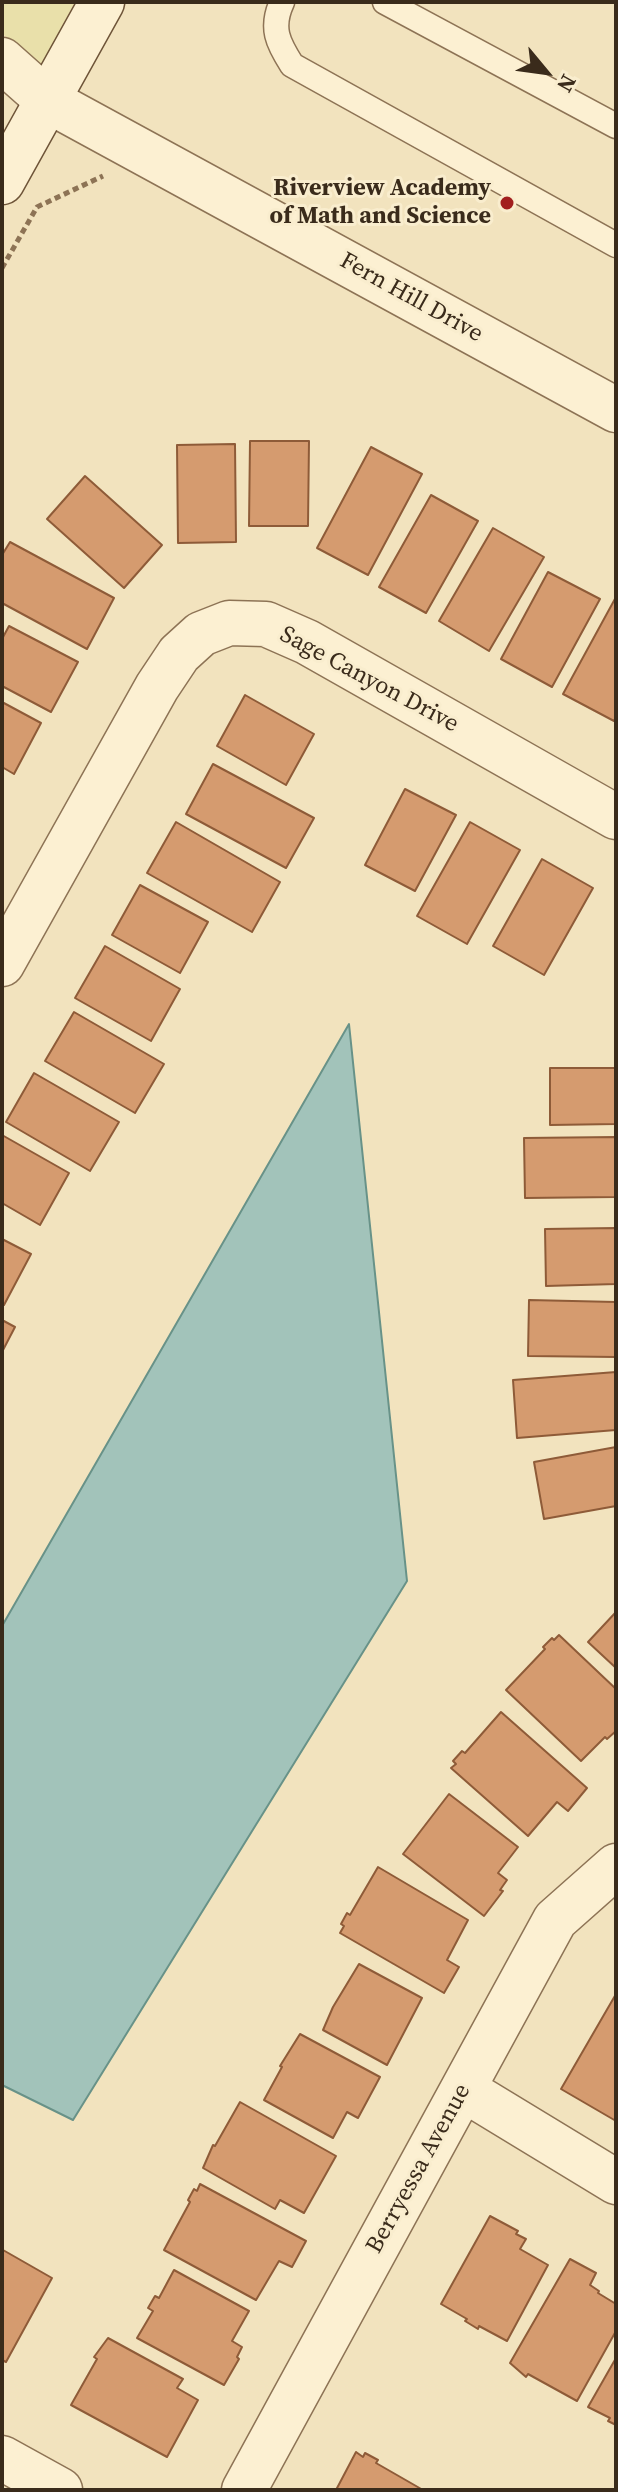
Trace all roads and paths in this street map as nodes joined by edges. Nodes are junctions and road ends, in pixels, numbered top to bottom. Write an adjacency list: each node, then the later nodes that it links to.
1 (102, 2): 5 (street)
2 (282, 2): 8 (lane)
3 (385, 2): 6 (lane)
4 (2, 60): 5 (street, Fern Hill Drive)
5 (47, 100): 7 (street); 9 (street, Fern Hill Drive)
6 (616, 126)
7 (2, 182)
8 (616, 245)
9 (616, 410)
10 (616, 817): 11 (street, Sage Canyon Drive)
11 (2, 964)
12 (616, 1866): 13 (street, Berryessa Avenue)
13 (463, 2089): 14 (street); 17 (street, Berryessa Avenue)
14 (616, 2182)
15 (2, 2458): 16 (street)
16 (60, 2490)
17 (244, 2490)

